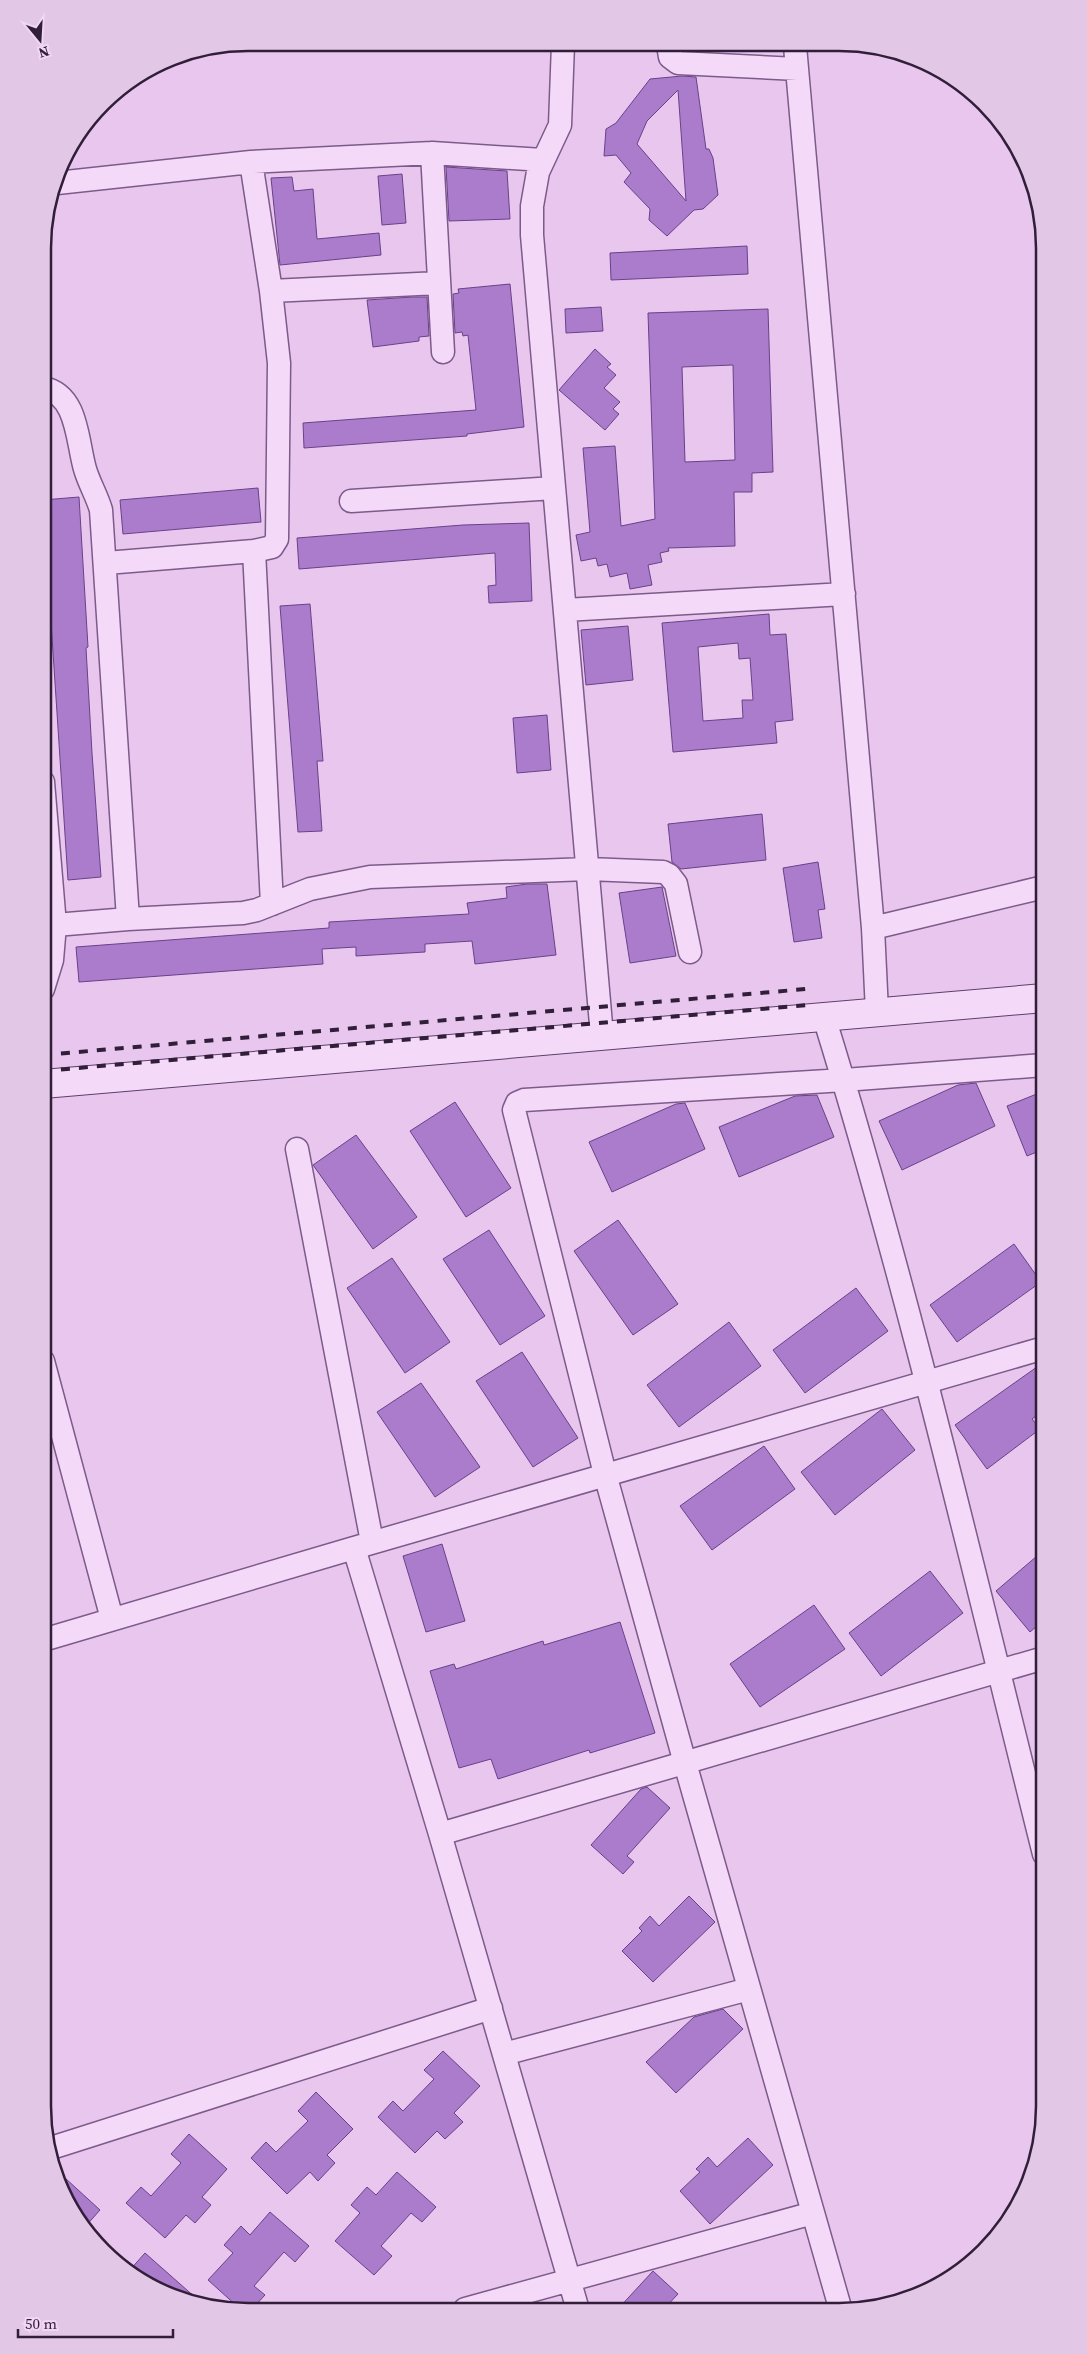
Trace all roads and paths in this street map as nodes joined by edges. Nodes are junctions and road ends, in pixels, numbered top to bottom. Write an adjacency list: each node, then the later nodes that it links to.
1 (563, 51): 6 (street)
2 (669, 51): 4 (street)
3 (795, 51): 4 (street)
4 (797, 69): 17 (street)
5 (432, 153): 6 (street); 7 (street); 9 (street)
6 (543, 160): 13 (street)
7 (250, 162): 8 (street); 10 (street)
8 (63, 182)
9 (439, 283): 10 (street); 11 (street)
10 (271, 291): 15 (street)
11 (443, 352)
12 (51, 391): 16 (street)
13 (554, 488): 14 (street); 18 (street)
14 (351, 501)
15 (254, 551): 16 (street); 22 (street)
16 (106, 563): 23 (street)
17 (844, 594): 18 (street); 25 (street)
18 (565, 610): 19 (street)
19 (588, 868): 22 (street); 26 (street); 31 (street)
20 (51, 877): 24 (street)
21 (1036, 889): 25 (street)
22 (272, 904): 23 (street)
23 (128, 919): 24 (street)
24 (55, 925): 27 (street)
25 (873, 928): 29 (street)
26 (690, 952)
27 (51, 963)
28 (1036, 999): 29 (street)
29 (877, 1012): 30 (street)
30 (824, 1016): 31 (street); 33 (street)
31 (602, 1036): 34 (street)
32 (1036, 1066): 33 (street)
33 (844, 1080): 37 (street); 39 (street)
34 (51, 1083)
35 (297, 1149): 40 (street)
36 (1036, 1350): 37 (street)
37 (926, 1382): 39 (street); 44 (street)
38 (51, 1408): 41 (street)
39 (605, 1474): 40 (street); 45 (street)
40 (363, 1545): 41 (street); 47 (street)
41 (112, 1619): 42 (street)
42 (51, 1638)
43 (1036, 1660): 44 (street)
44 (999, 1672): 45 (street); 46 (street)
45 (685, 1763): 47 (street); 48 (street)
46 (1036, 1819)
47 (440, 1834): 49 (street)
48 (749, 1988): 50 (street); 52 (street)
49 (491, 2008): 50 (street); 51 (street)
50 (504, 2054): 53 (street)
51 (56, 2147)
52 (813, 2213): 53 (street); 56 (street)
53 (569, 2280): 54 (street); 55 (street)
54 (487, 2303)
55 (576, 2303)
56 (839, 2303)

